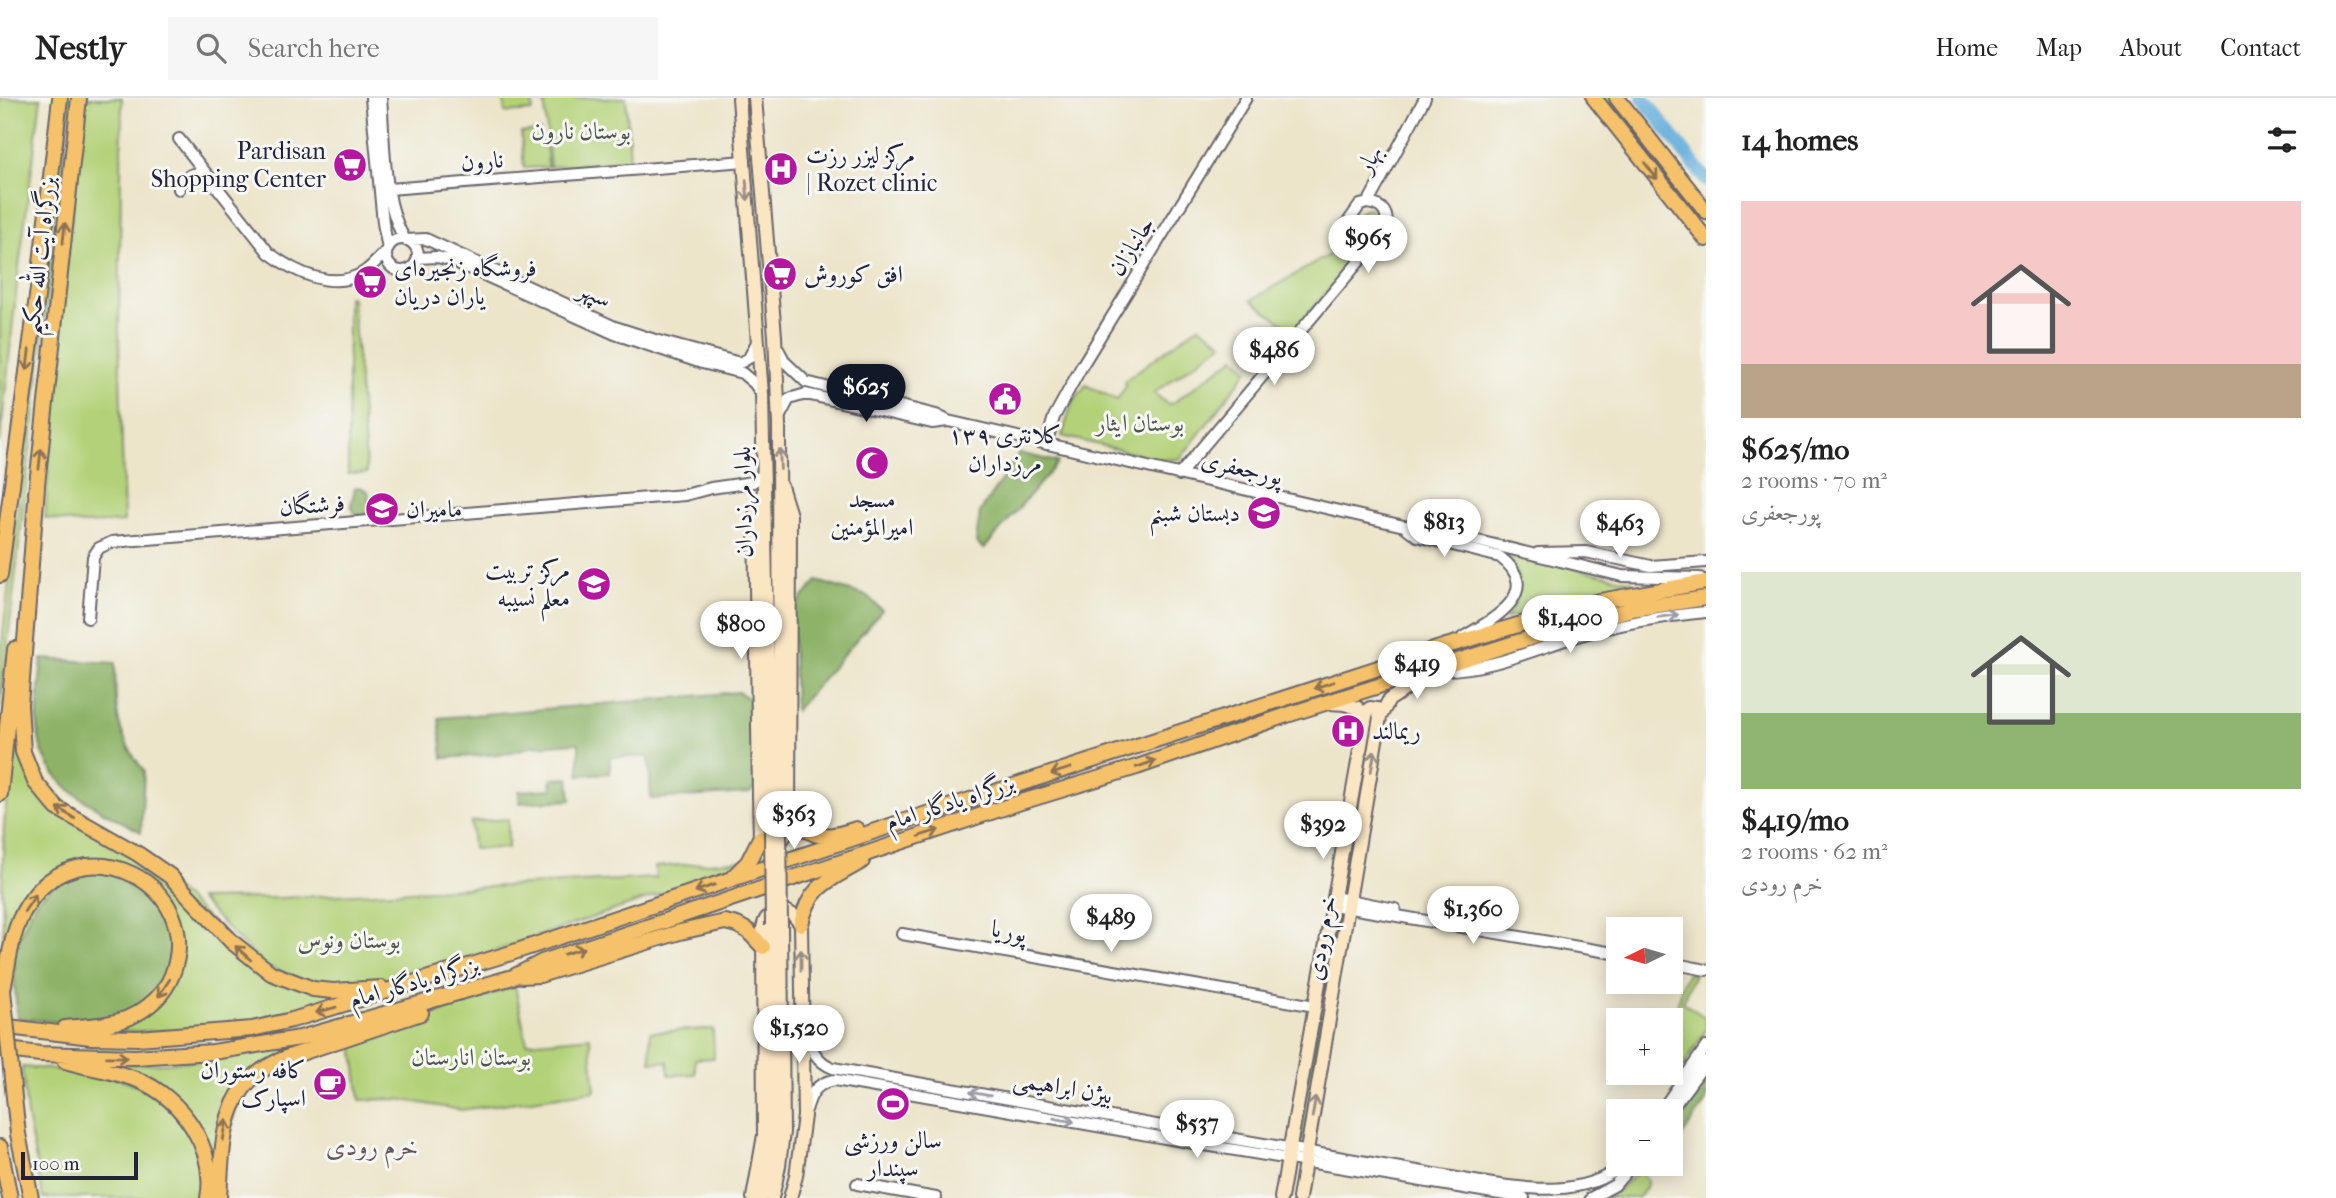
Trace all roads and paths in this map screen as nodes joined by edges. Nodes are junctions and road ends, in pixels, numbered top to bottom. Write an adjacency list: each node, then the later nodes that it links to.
1 (60, 98): 49 (highway, بزرگراه آیت الله حکیم, one-way to 49)
2 (79, 98): 44 (highway, بزرگراه آیت الله حکیم, one-way to 2)
3 (371, 98): 21 (street)
4 (381, 98): 17 (street)
5 (738, 98): 14 (main road, بلوار مرزداران)
6 (755, 98): 33 (main road, بلوار مرزداران)
7 (1246, 98): 36 (street, جانبازان)
8 (1425, 98): 18 (street, بهار)
9 (1594, 98): 13 (highway)
10 (1617, 98): 11 (highway)
11 (1643, 131): 13 (highway); 19 (highway)
12 (179, 139): 15 (street)
13 (1628, 141): 23 (highway, one-way to 23)
14 (745, 161): 17 (street, نارون); 32 (main road, بلوار مرزداران, one-way to 32)
15 (209, 176): 16 (street); 30 (street)
16 (178, 189)
17 (389, 189): 20 (street)
18 (1368, 204): 26 (street); 27 (street)
19 (1706, 211)
20 (395, 218): 21 (street); 22 (street)
21 (383, 223): 24 (street)
22 (405, 240): 24 (street); 25 (street, سپهر); 28 (street)
23 (1706, 240)
24 (388, 249): 29 (street); 30 (street)
25 (441, 252): 28 (street, سپهر); 34 (street, سپهر)
26 (1350, 252): 27 (street); 31 (street)
27 (1367, 252): 31 (street)
28 (418, 258): 29 (street)
29 (394, 268): 30 (street)
30 (364, 272)
31 (1348, 275): 42 (street)
32 (759, 337): 34 (street, سپهر); 35 (main road, بلوار مرزداران)
33 (776, 344): 37 (street, پورجعفری); 38 (main road, بلوار مرزداران)
34 (701, 359): 35 (street, سپهر)
35 (762, 394): 41 (main road, بلوار مرزداران)
36 (1054, 417): 39 (street, جانبازان); 40 (street, جانبازان)
37 (934, 419): 38 (street, پورجعفری); 39 (street, پورجعفری)
38 (779, 421): 43 (main road, بلوار مرزداران, one-way to 38)
39 (1028, 440): 40 (street, پورجعفری)
40 (1046, 444): 42 (street, پورجعفری)
41 (764, 473): 45 (main road, بلوار مرزداران); 53 (street, فرشتگان)
42 (1179, 474): 46 (street, پورجعفری)
43 (781, 486): 60 (main road); 61 (main road, بلوار مرزداران)
44 (37, 487): 59 (highway, بزرگراه آیت الله حکیم); 80 (highway, one-way to 44)
45 (764, 491): 61 (main road, بلوار مرزداران); 63 (main road)
46 (1404, 526): 47 (street, پورجعفری); 54 (street, پورجعفری)
47 (1532, 553): 48 (street); 50 (street, پورجعفری)
48 (1706, 562)
49 (0, 575)
50 (1706, 580): 54 (highway, بزرگراه یادگار امام)
51 (1706, 598): 55 (highway, بزرگراه یادگار امام)
52 (1706, 612): 55 (street, one-way to 52)
53 (88, 618)
54 (1443, 647): 62 (highway, بزرگراه یادگار امام, one-way to 62)
55 (1435, 670): 56 (highway, بزرگراه یادگار امام); 57 (main road)
56 (1323, 703): 58 (main road); 64 (highway, بزرگراه یادگار امام, one-way to 56)
57 (1380, 717): 58 (main road); 67 (main road, خرم رودی, one-way to 57)
58 (1365, 723): 66 (main road, خرم رودی)
59 (0, 794)
60 (789, 805): 62 (highway); 63 (main road)
61 (775, 822): 69 (main road, بلوار مرزداران, bridge)
62 (902, 822): 65 (highway, بزرگراه یادگار امام)
63 (760, 838): 65 (highway)
64 (888, 846): 68 (highway); 79 (highway, بزرگراه یادگار امام, one-way to 64)
65 (732, 879): 80 (highway, بزرگراه یادگار امام, one-way to 80)
66 (1333, 901): 67 (street); 83 (main road, خرم رودی)
67 (1349, 904): 71 (street); 73 (street); 84 (main road, خرم رودی)
68 (801, 925): 72 (main road); 85 (main road, one-way to 68)
69 (776, 926): 110 (main road, بلوار مرزداران); 111 (main road, بلوار مرزداران)
70 (902, 934): 83 (street, پوریا)
71 (1606, 946)
72 (763, 947): 79 (highway); 109 (main road)
73 (1606, 952)
74 (0, 953): 81 (highway)
75 (1684, 960): 76 (street)
76 (1706, 964)
77 (1684, 966): 78 (street)
78 (1706, 970)
79 (513, 977): 82 (highway, بزرگراه یادگار امام)
80 (400, 986): 87 (highway, بزرگراه یادگار امام, one-way to 87)
81 (3, 990): 87 (highway, one-way to 87); 96 (highway, bridge)
82 (472, 990): 90 (highway, بزرگراه یادگار امام, one-way to 82); 108 (highway, one-way to 82)
83 (1315, 1006): 84 (main road); 98 (main road, خرم رودی)
84 (1331, 1008): 99 (main road, خرم رودی, one-way to 84)
85 (801, 1018): 92 (street, بیژن ابراهیمی); 95 (main road)
86 (0, 1026): 87 (highway, بزرگراه یادگار امام)
87 (40, 1031)
88 (1706, 1047): 93 (street)
89 (0, 1049): 90 (highway, بزرگراه یادگار امام)
90 (40, 1054): 107 (highway)
91 (1706, 1062): 94 (street)
92 (877, 1081): 95 (street, بیژن ابراهیمی); 98 (street, بیژن ابراهیمی)
93 (1673, 1099)
94 (1675, 1099)
95 (804, 1116): 112 (main road)
96 (18, 1134): 105 (highway); 106 (highway)
97 (0, 1147): 104 (highway)
98 (1289, 1154): 99 (street, بیژن ابراهیمی); 114 (main road, خرم رودی)
99 (1306, 1157): 103 (street, بیژن ابراهیمی); 115 (main road, خرم رودی); 116 (street, بیژن ابراهیمی)
100 (1612, 1176): 103 (street, بیژن ابراهیمی)
101 (1623, 1176): 117 (street)
102 (857, 1184): 113 (street)
103 (1556, 1195)
104 (10, 1198)
105 (31, 1198)
106 (40, 1198)
107 (208, 1198)
108 (219, 1198)
109 (753, 1198)
110 (761, 1198)
111 (772, 1198)
112 (790, 1198)
113 (936, 1198)
114 (1281, 1198)
115 (1299, 1198)
116 (1524, 1198)
117 (1591, 1198)

